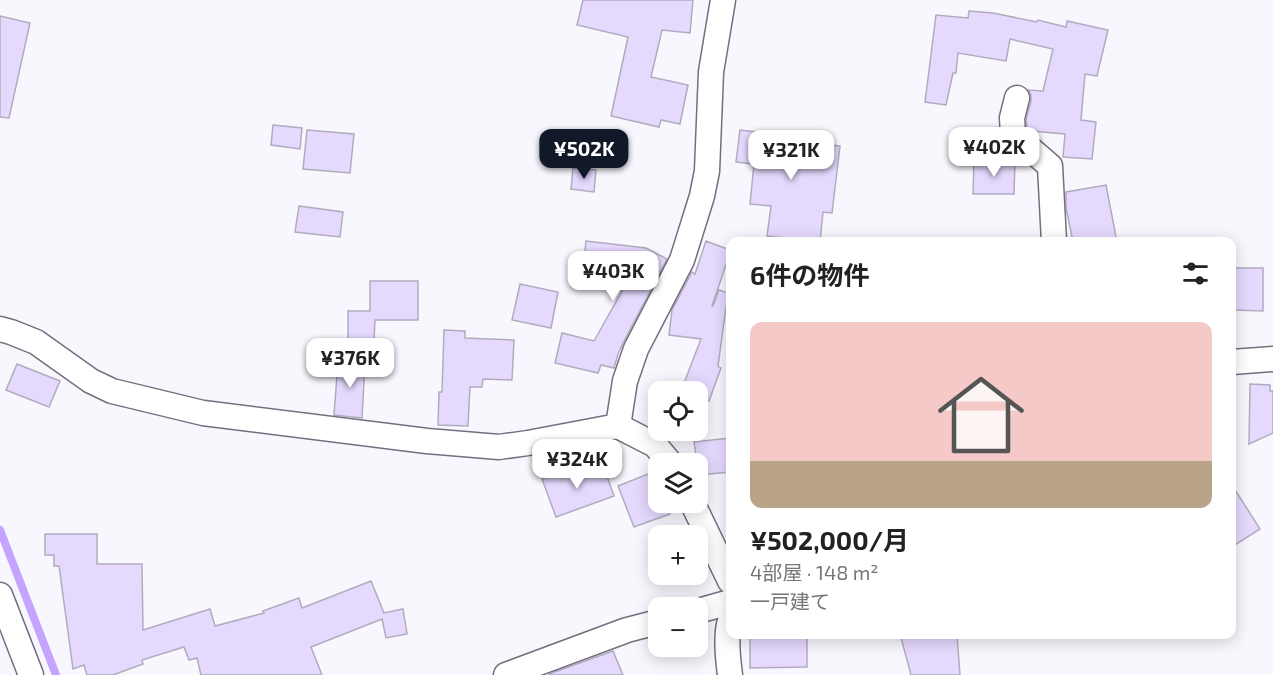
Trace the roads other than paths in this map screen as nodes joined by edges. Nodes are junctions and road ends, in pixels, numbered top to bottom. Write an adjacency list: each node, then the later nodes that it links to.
1 (723, 0): 7 (street)
2 (1017, 98): 3 (street)
3 (1054, 237)
4 (0, 329): 7 (street)
5 (1273, 358): 6 (street)
6 (1236, 362)
7 (618, 426): 8 (street)
8 (661, 453)
9 (697, 513): 10 (street)
10 (726, 573)
11 (0, 596): 16 (street)
12 (726, 603): 13 (street)
13 (708, 608)
14 (648, 624): 17 (street)
15 (728, 639): 18 (street)
16 (31, 675)
17 (506, 675)
18 (730, 675)

